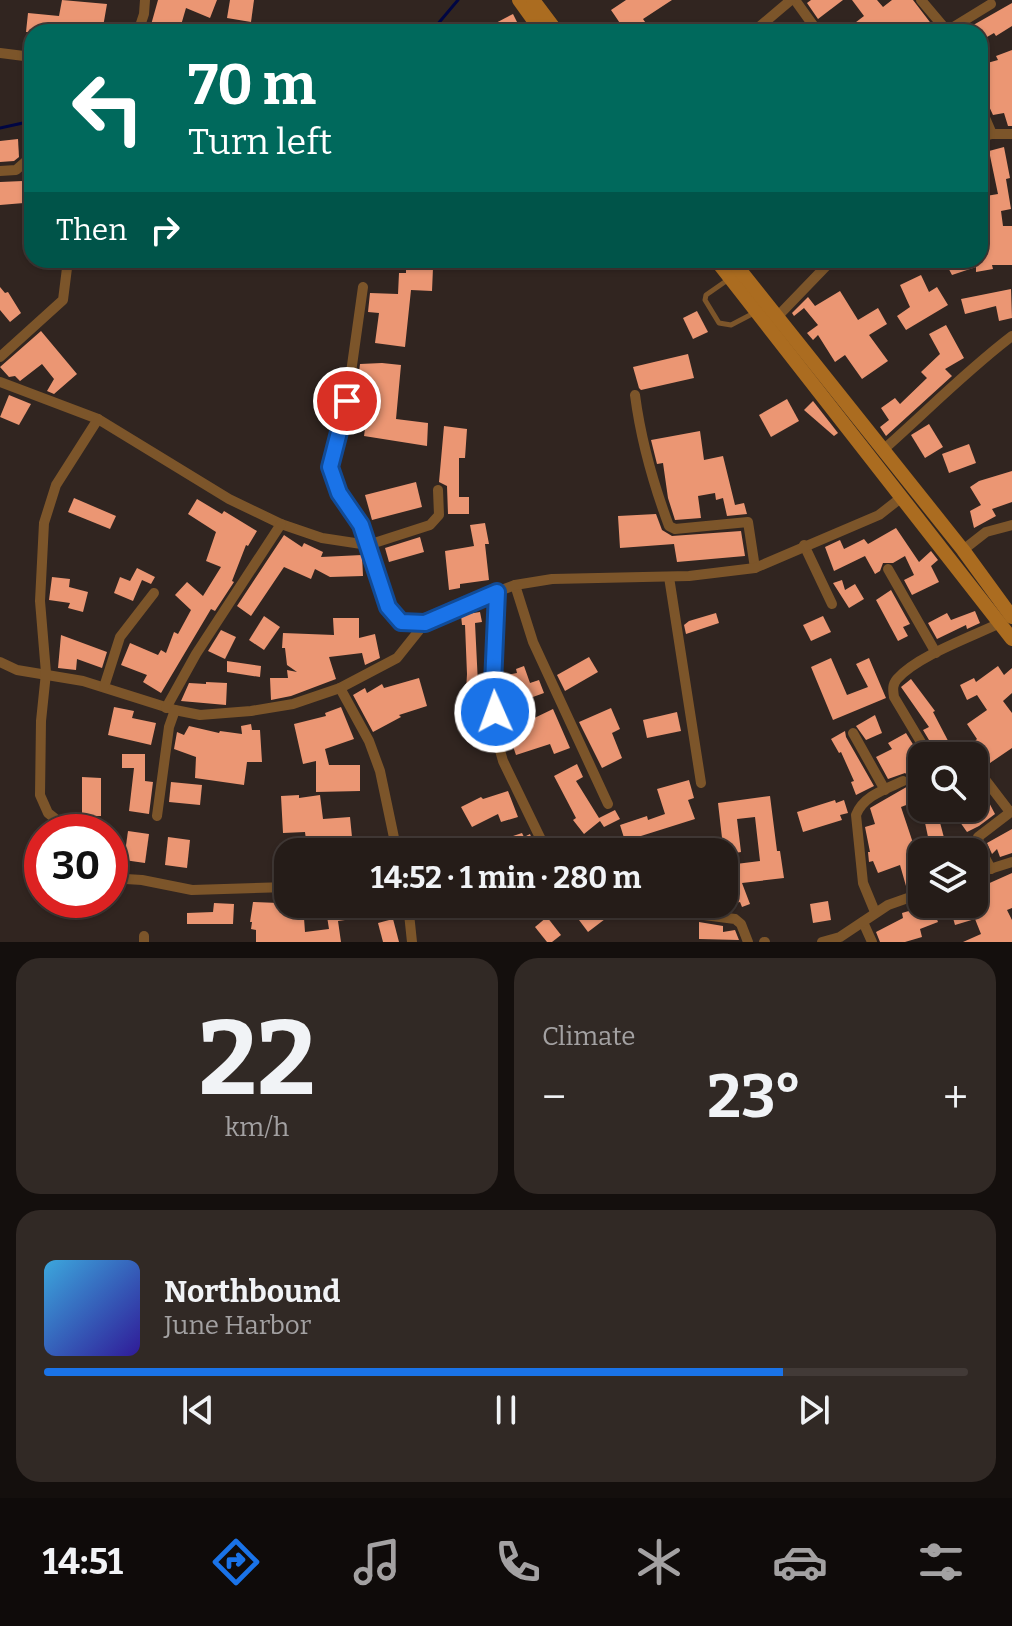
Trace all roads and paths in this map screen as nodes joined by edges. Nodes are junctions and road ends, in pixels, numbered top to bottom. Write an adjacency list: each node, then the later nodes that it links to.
1 (145, 0): 7 (street)
2 (519, 0): 8 (main road)
3 (793, 0): 10 (street); 11 (street)
4 (921, 0): 12 (street)
5 (540, 3): 9 (main road)
6 (991, 4): 13 (street)
7 (140, 24)
8 (536, 24)
9 (552, 24)
10 (763, 24)
11 (812, 24)
12 (940, 24)
13 (960, 24)
14 (0, 53): 15 (street)
15 (24, 56)
16 (988, 125): 17 (street)
17 (992, 134): 18 (street); 19 (street)
18 (1012, 134)
19 (988, 135)
20 (24, 163): 21 (street)
21 (0, 171)
22 (67, 268): 31 (street)
23 (722, 268): 26 (main road)
24 (739, 268): 29 (main road)
25 (824, 268): 29 (street)
26 (729, 278): 28 (main road); 28 (lane)
27 (363, 287): 40 (street)
28 (756, 311): 37 (main road)
29 (778, 316): 35 (main road)
30 (1012, 336): 35 (street)
31 (0, 357)
32 (0, 382): 34 (street)
33 (635, 395): 43 (street)
34 (98, 419): 38 (street); 55 (street)
35 (883, 450): 42 (main road)
36 (438, 490): 40 (street)
37 (902, 497): 41 (street); 50 (main road)
38 (281, 524): 40 (street); 58 (street)
39 (1012, 525): 42 (street)
40 (368, 545): 51 (street)
41 (804, 545): 43 (street); 49 (street)
42 (963, 550): 50 (main road)
43 (755, 568): 45 (street)
44 (888, 569): 53 (street)
45 (669, 577): 46 (street); 63 (street)
46 (515, 585): 47 (street); 65 (street)
47 (497, 592): 51 (street); 70 (street)
48 (154, 593): 56 (street)
49 (832, 604)
50 (1006, 620): 52 (main road); 53 (street)
51 (425, 623): 57 (street)
52 (1012, 639)
53 (936, 653): 60 (street)
54 (0, 662): 55 (street)
55 (46, 673): 56 (street); 67 (street)
56 (104, 687): 58 (street)
57 (340, 688): 58 (street); 69 (street)
58 (170, 709): 68 (street)
59 (853, 733): 64 (street)
60 (921, 742)
61 (903, 781): 64 (street)
62 (988, 782): 66 (street)
63 (701, 783)
64 (885, 790): 77 (street)
65 (608, 804)
66 (1011, 811): 72 (street)
67 (49, 814)
68 (157, 816)
69 (394, 838)
70 (540, 838)
71 (1012, 862): 72 (street)
72 (991, 869): 73 (street)
73 (988, 870)
74 (128, 879): 75 (street)
75 (274, 887)
76 (908, 899): 77 (street)
77 (875, 912): 80 (street)
78 (409, 918): 81 (street)
79 (727, 918): 82 (street)
80 (863, 922): 83 (street); 84 (street)
81 (412, 942)
82 (748, 942)
83 (822, 942)
84 (872, 942)

